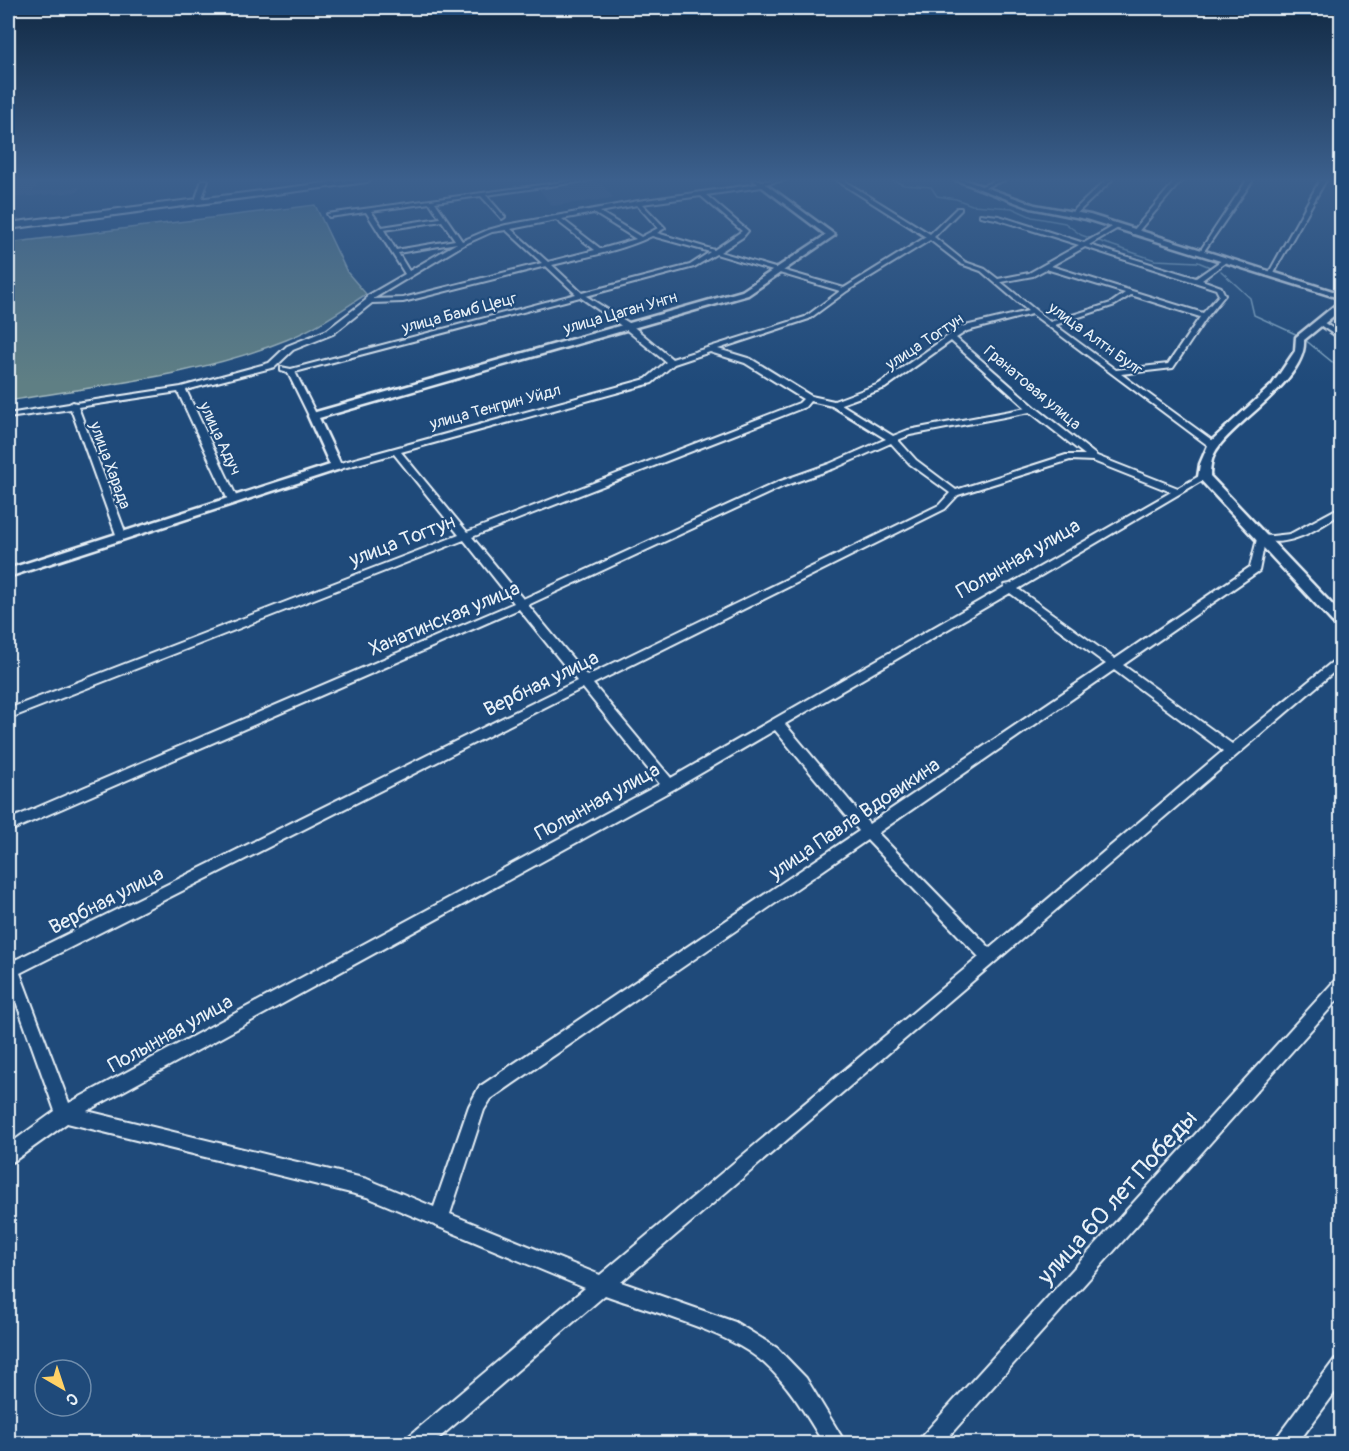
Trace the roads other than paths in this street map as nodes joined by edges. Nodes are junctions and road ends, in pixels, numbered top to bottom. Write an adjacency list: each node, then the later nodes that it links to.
1 (392, 248): 18 (street)
2 (426, 248): 18 (street)
3 (452, 248): 25 (street)
4 (528, 248): 22 (street)
5 (596, 248): 17 (street)
6 (611, 248): 17 (street)
7 (700, 248): 19 (street)
8 (722, 248): 19 (street, улица Бамб Цецг)
9 (813, 248): 24 (street, улица Цаган Унгн)
10 (913, 248): 29 (street, улица Тенгрин Уйдл)
11 (944, 248): 28 (street, улица Алтн Булг)
12 (1081, 248): 23 (street)
13 (1090, 248): 27 (street)
14 (1183, 248): 20 (street)
15 (1204, 248): 20 (street)
16 (1285, 248): 26 (street)
17 (600, 251): 22 (street)
18 (395, 252): 25 (street)
19 (715, 252): 24 (street); 31 (street, улица Бамб Цецг)
20 (1200, 253): 21 (street)
21 (1224, 261): 26 (street); 27 (street)
22 (546, 264): 31 (street); 33 (street)
23 (1047, 267): 28 (street); 30 (street)
24 (780, 271): 29 (street); 39 (street, улица Цаган Унгн)
25 (408, 274): 33 (street)
26 (1269, 275): 32 (street)
27 (1198, 280): 36 (street)
28 (997, 281): 35 (street, улица Алтн Булг)
29 (845, 290): 42 (street, улица Тенгрин Уйдл)
30 (1130, 293): 36 (street); 38 (street)
31 (582, 296): 39 (street); 45 (street, улица Бамб Цецг)
32 (1341, 297)
33 (370, 302): 44 (street)
34 (1341, 304): 37 (street)
35 (1032, 312): 38 (street, улица Алтн Булг); 40 (street, улица Тогтун)
36 (1204, 316): 46 (street)
37 (1318, 322): 41 (street); 55 (street)
38 (1050, 324): 46 (street, улица Алтн Булг)
39 (626, 325): 43 (street); 53 (street, улица Цаган Унгн)
40 (952, 338): 50 (street, улица Тогтун); 51 (street, Гранатовая улица)
41 (1341, 338)
42 (711, 350): 43 (street, улица Тенгрин Уйдл); 48 (street)
43 (670, 362): 56 (street, улица Тенгрин Уйдл)
44 (272, 365): 45 (street); 47 (street)
45 (291, 371): 53 (street)
46 (1114, 372): 55 (street, улица Алтн Булг)
47 (181, 389): 49 (street); 62 (street, улица Адуч)
48 (808, 398): 50 (street); 64 (street, улица Тогтун)
49 (73, 404): 52 (street); 65 (street, улица Харада)
50 (836, 404): 54 (street)
51 (1032, 409): 54 (street, Ханатинская улица); 57 (street, Гранатовая улица)
52 (8, 416)
53 (313, 416): 58 (street)
54 (892, 439): 61 (street); 69 (street, Ханатинская улица)
55 (1213, 445): 59 (street)
56 (395, 450): 58 (street, улица Тенгрин Уйдл); 64 (street)
57 (1094, 458): 60 (street); 61 (street, Вербная улица)
58 (336, 467): 62 (street, улица Тенгрин Уйдл)
59 (1204, 470): 60 (street, Полынная улица); 66 (street)
60 (1176, 491): 68 (street, Полынная улица)
61 (955, 493): 73 (street, Вербная улица)
62 (233, 500): 65 (street, улица Тенгрин Уйдл)
63 (1341, 509): 66 (street)
64 (464, 536): 69 (street); 74 (street, улица Тогтун)
65 (122, 537): 67 (street, улица Тенгрин Уйдл)
66 (1261, 537): 70 (street); 72 (street, улица Павла Вдовикина)
67 (8, 573)
68 (1009, 587): 72 (street); 75 (street, Полынная улица)
69 (522, 604): 73 (street); 78 (street, Ханатинская улица)
70 (1341, 624)
71 (1341, 658): 76 (street)
72 (1114, 664): 76 (street); 79 (street, улица Павла Вдовикина)
73 (586, 683): 77 (street); 81 (street, Вербная улица)
74 (8, 714)
75 (777, 723): 77 (street, Полынная улица); 79 (street)
76 (1232, 751): 80 (street)
77 (669, 785): 83 (street, Полынная улица)
78 (8, 826)
79 (868, 832): 80 (street); 85 (street, улица Павла Вдовикина)
80 (989, 957): 86 (street)
81 (9, 967): 83 (street)
82 (1341, 983): 90 (street, улица 60 лет Победы)
83 (65, 1114): 84 (street, Полынная улица); 85 (street)
84 (8, 1155)
85 (440, 1217): 86 (street)
86 (602, 1285): 88 (street); 89 (street)
87 (1341, 1366): 91 (street)
88 (415, 1443)
89 (836, 1443)
90 (928, 1443)
91 (1284, 1443)

